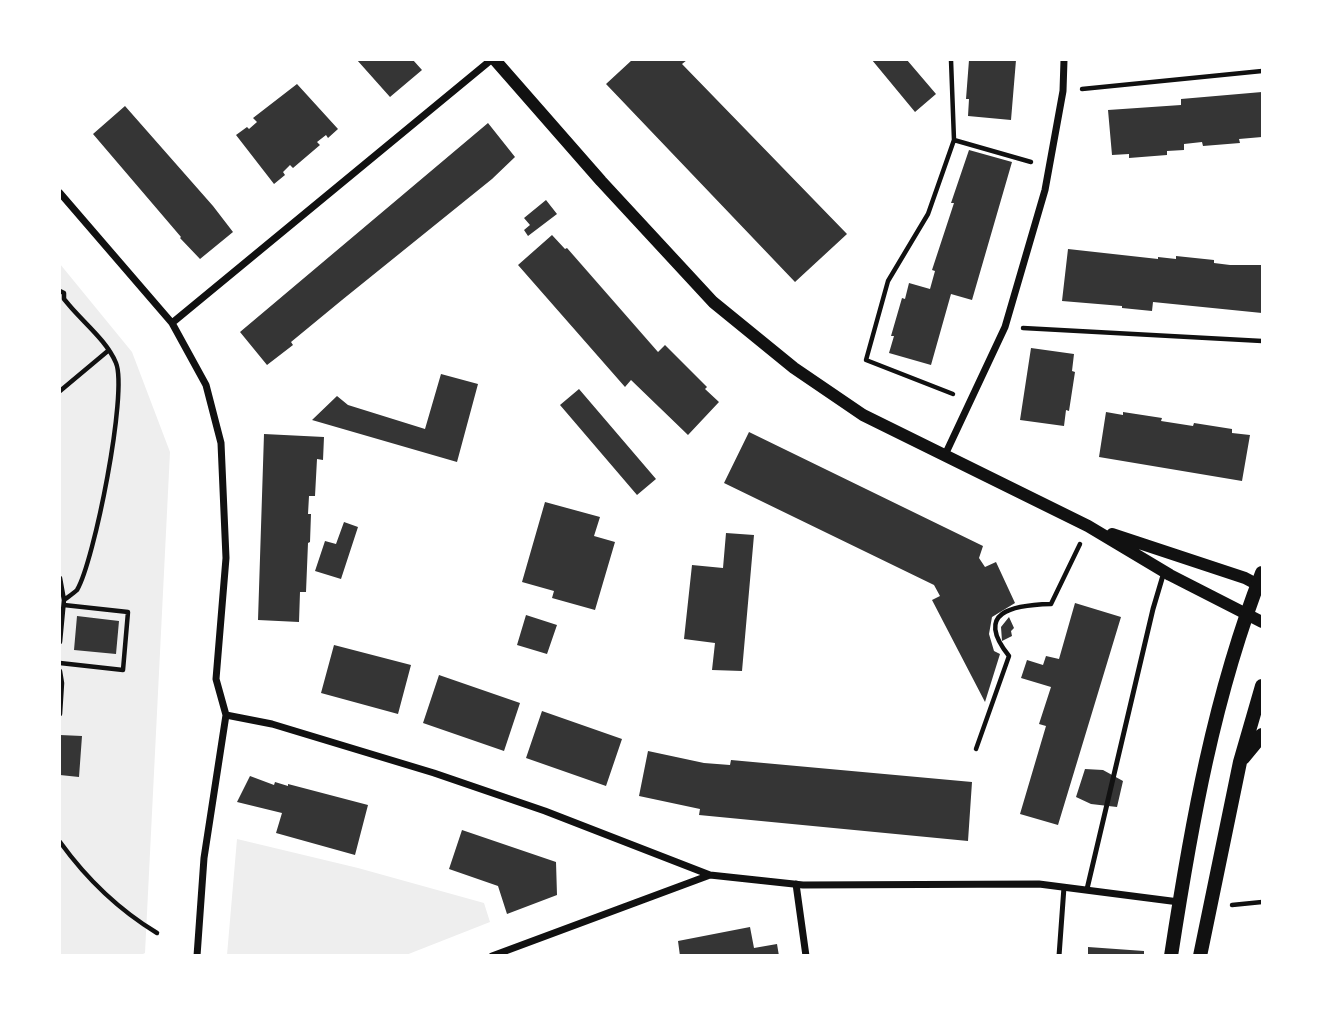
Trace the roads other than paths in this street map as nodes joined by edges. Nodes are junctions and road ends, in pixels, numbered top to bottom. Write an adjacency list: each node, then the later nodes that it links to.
1 (493, 60): 4 (street); 5 (street)
2 (1064, 60): 5 (street)
3 (60, 193): 4 (street)
4 (173, 323): 12 (street)
5 (944, 457): 6 (street)
6 (1088, 526): 7 (street); 8 (street)
7 (1164, 572): 9 (street); 18 (lane)
8 (1261, 581): 9 (main road)
9 (1246, 613): 10 (street); 19 (main road)
10 (1262, 622)
11 (1262, 686): 14 (main road)
12 (226, 715): 15 (street); 20 (street)
13 (1262, 735): 14 (main road)
14 (1240, 762): 25 (main road)
15 (710, 875): 16 (street); 21 (street)
16 (796, 884): 17 (street); 22 (street)
17 (1064, 887): 18 (street); 23 (lane)
18 (1087, 889): 19 (street)
19 (1179, 902): 24 (main road)
20 (197, 956)
21 (492, 956)
22 (806, 956)
23 (1059, 956)
24 (1171, 956)
25 (1200, 956)

